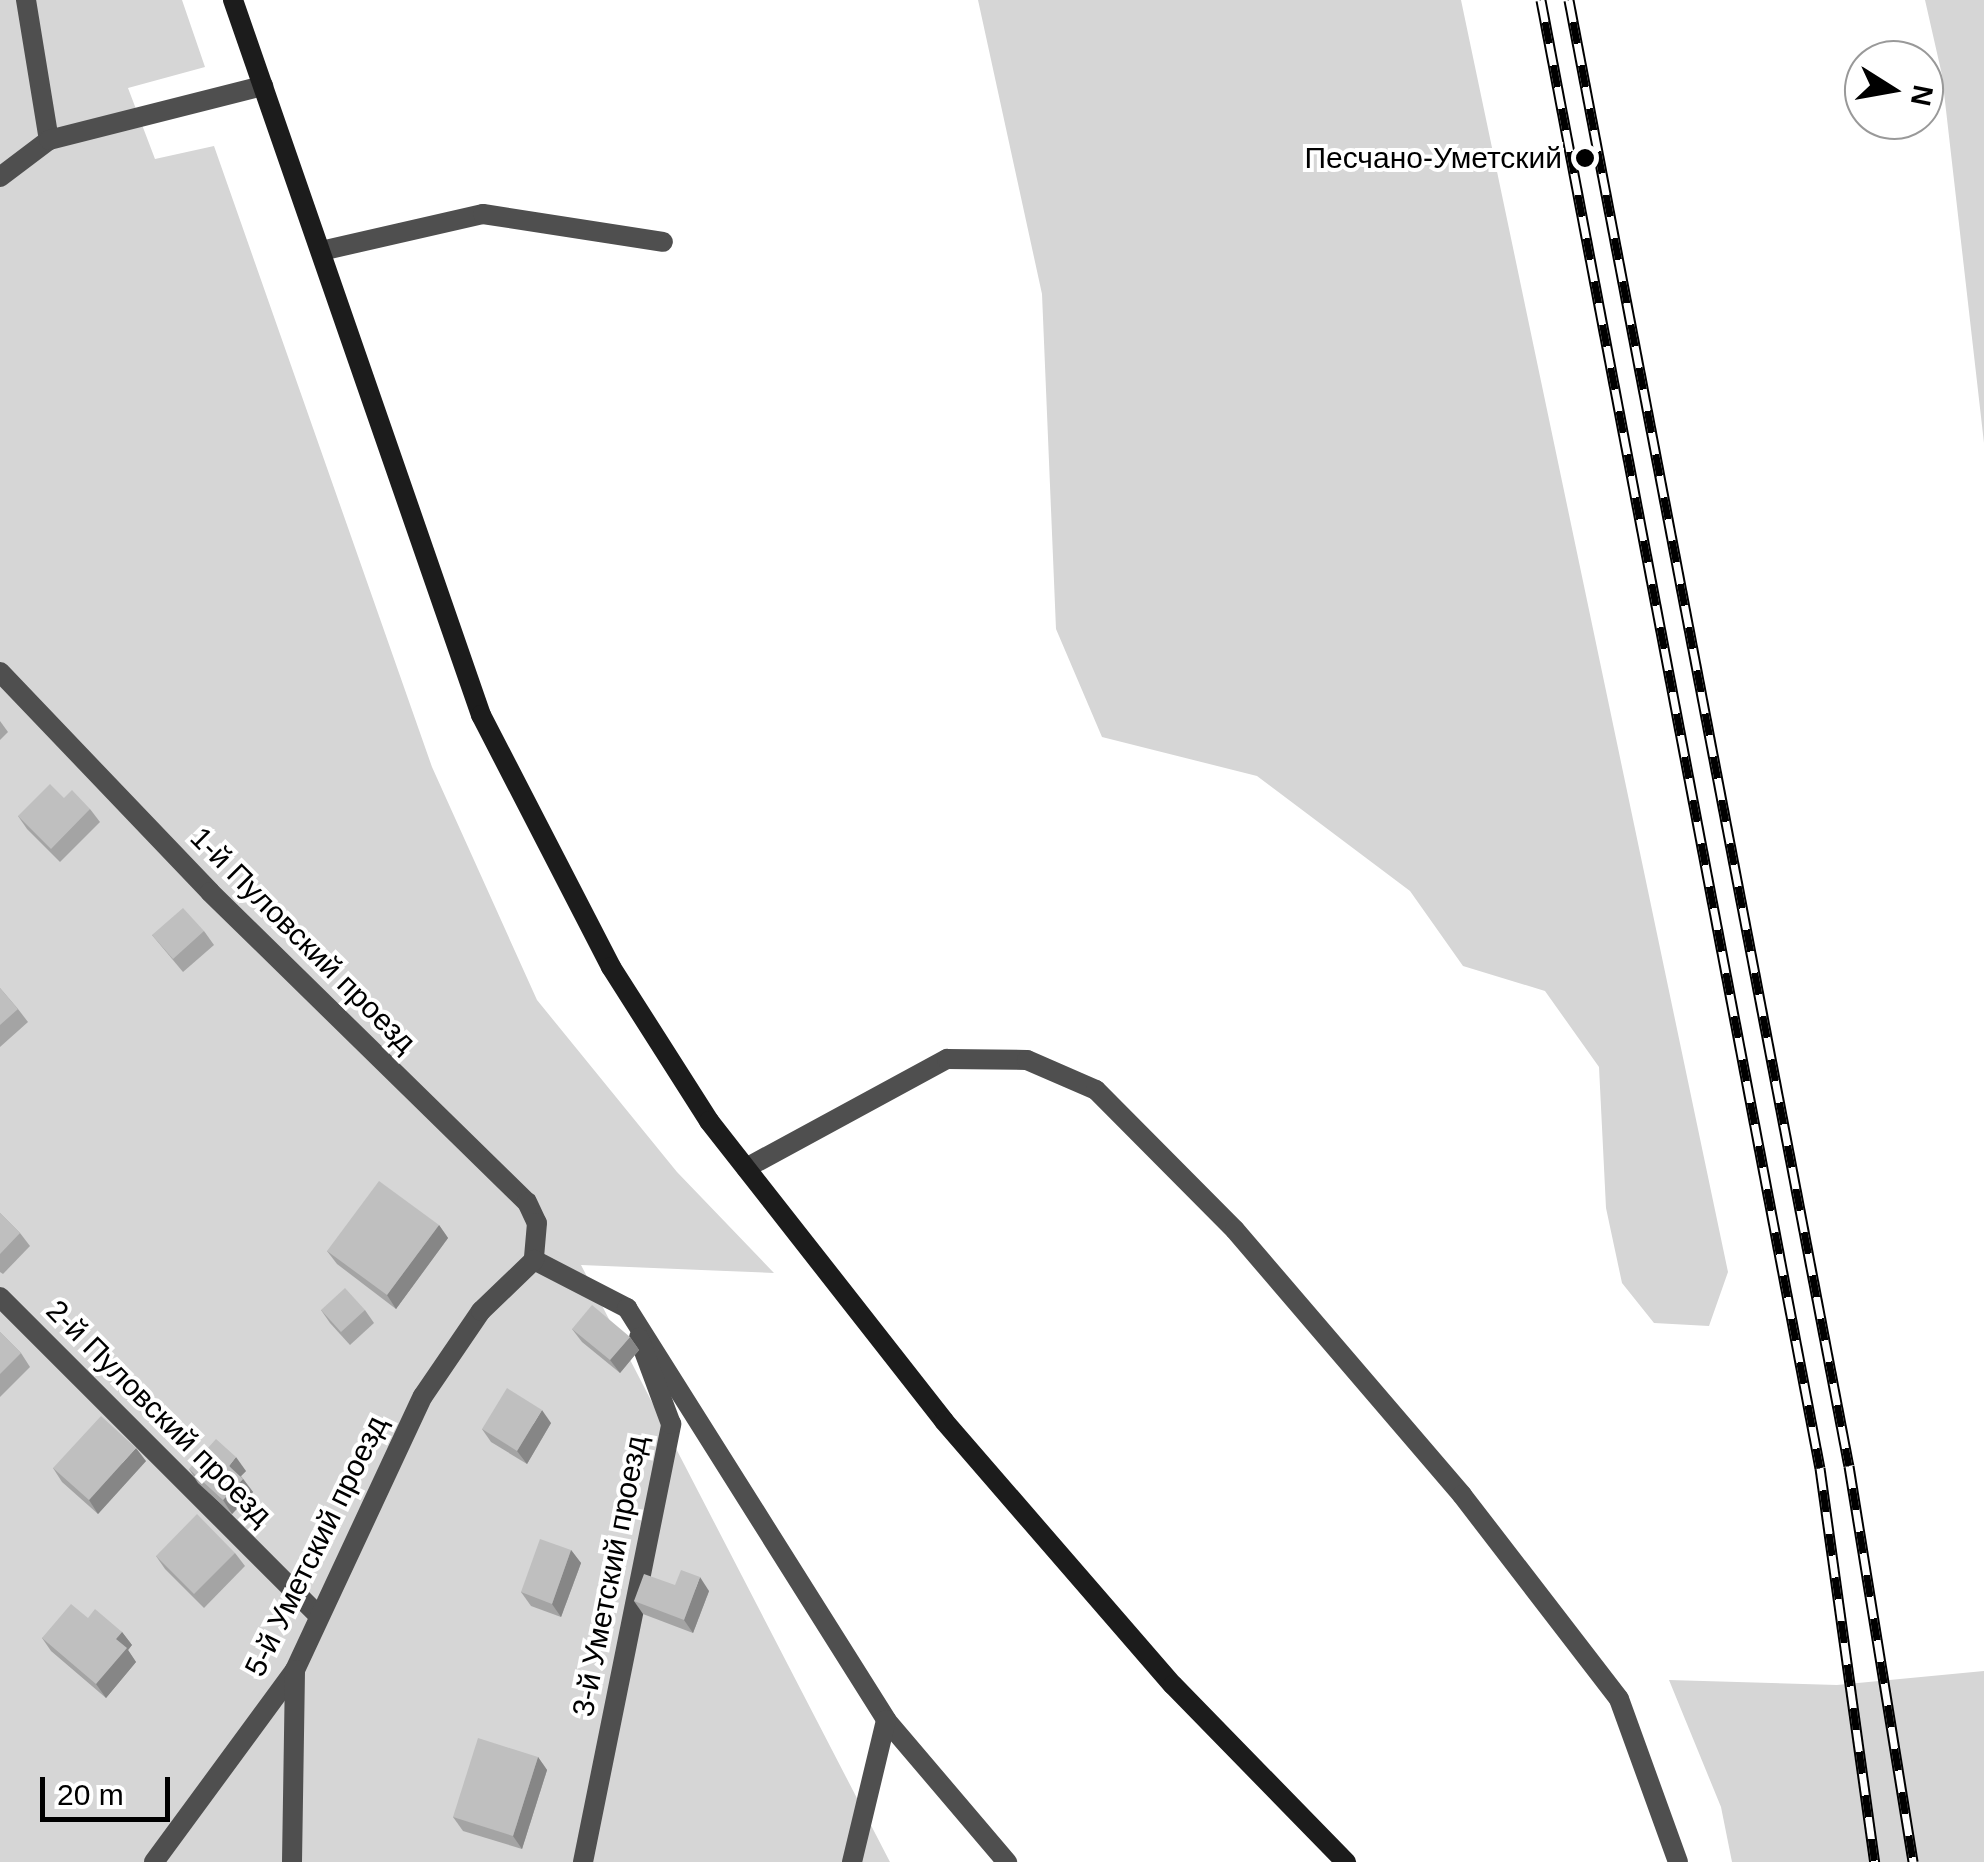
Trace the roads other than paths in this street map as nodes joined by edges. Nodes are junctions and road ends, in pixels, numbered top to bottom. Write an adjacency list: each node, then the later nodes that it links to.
1 (26, 0): 4 (lane)
2 (233, 0): 3 (main road)
3 (263, 86): 4 (lane); 7 (main road)
4 (49, 140): 5 (lane)
5 (0, 177)
6 (663, 242): 7 (lane)
7 (321, 251): 9 (main road)
8 (0, 672): 10 (lane, 1-й Пуловский проезд)
9 (746, 1168): 21 (main road); 22 (lane)
10 (534, 1260): 12 (lane); 13 (lane, 5-й Уметский проезд)
11 (0, 1297): 13 (lane, 2-й Пуловский проезд)
12 (627, 1308): 15 (lane); 18 (lane, 3-й Уметский проезд)
13 (318, 1615): 14 (lane, 5-й Уметский проезд)
14 (295, 1670): 16 (lane, 5-й Уметский проезд); 17 (lane)
15 (886, 1720): 19 (lane); 20 (lane)
16 (154, 1862)
17 (292, 1862)
18 (583, 1862)
19 (852, 1862)
20 (1007, 1862)
21 (1346, 1862)
22 (1678, 1862)

